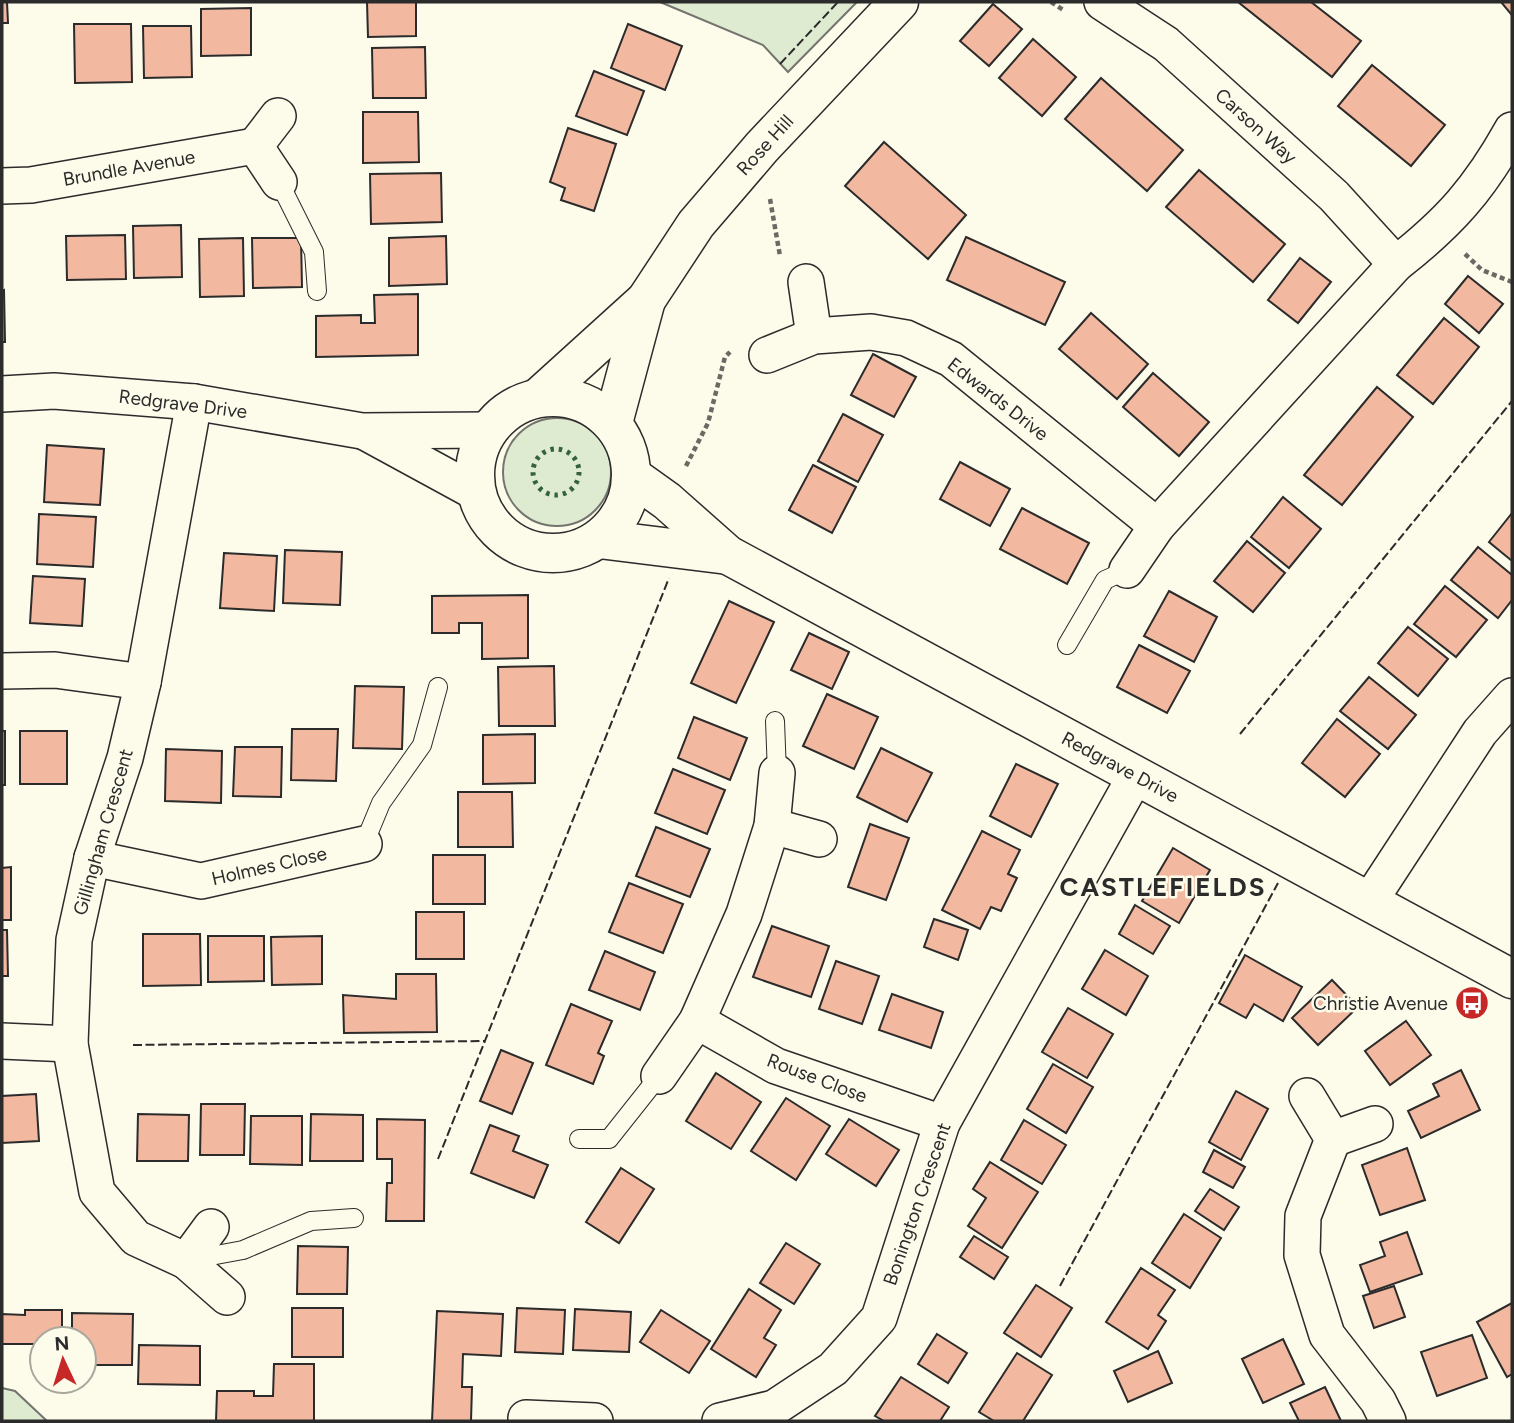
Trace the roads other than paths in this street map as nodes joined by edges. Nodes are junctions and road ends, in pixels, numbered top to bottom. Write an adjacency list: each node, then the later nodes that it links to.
1 (899, 2): 11 (street, Rose Hill)
2 (1088, 9): 8 (street, Carson Way)
3 (278, 116): 5 (street)
4 (1512, 130): 8 (street)
5 (255, 146): 6 (street); 7 (street, Brundle Avenue)
6 (279, 182): 10 (lane)
7 (2, 186)
8 (1396, 264): 22 (street)
9 (806, 282): 12 (street)
10 (317, 290)
11 (646, 300): 15 (street, Rose Hill); 17 (street, Rose Hill)
12 (814, 336): 13 (street, Edwards Drive); 22 (street, Edwards Drive)
13 (752, 349)
14 (2, 394): 16 (street, Redgrave Drive)
15 (539, 397): 17 (street, Redgrave Drive); 18 (street, Redgrave Drive)
16 (194, 402): 19 (street, Redgrave Drive); 28 (street, Gillingham Crescent)
17 (613, 423): 20 (street, Redgrave Drive)
18 (488, 430): 19 (street, Redgrave Drive); 21 (street, Redgrave Drive)
19 (362, 431): 21 (street, Redgrave Drive)
20 (632, 476): 23 (street, Redgrave Drive); 24 (street, Redgrave Drive)
21 (477, 493): 23 (street, Redgrave Drive)
22 (1157, 526): 25 (street)
23 (599, 539): 24 (street, Redgrave Drive)
24 (728, 555): 33 (street, Redgrave Drive)
25 (1126, 570): 26 (lane)
26 (1067, 645)
27 (2, 671): 28 (street)
28 (143, 682): 37 (street, Gillingham Crescent)
29 (438, 687): 36 (lane)
30 (1512, 696): 38 (street)
31 (775, 721): 32 (lane)
32 (777, 773): 34 (street)
33 (1136, 775): 38 (street, Redgrave Drive); 45 (street, Bonington Crescent)
34 (772, 826): 35 (street); 40 (street)
35 (819, 839)
36 (364, 844): 37 (street, Holmes Close)
37 (92, 858): 42 (street, Gillingham Crescent)
38 (1369, 902): 39 (street, Redgrave Drive)
39 (1512, 979)
40 (697, 1021): 43 (street); 45 (street, Rouse Close)
41 (2, 1041): 42 (street)
42 (70, 1044): 51 (street, Gillingham Crescent)
43 (659, 1076): 47 (lane)
44 (1307, 1096): 48 (street)
45 (942, 1123): 55 (street, Bonington Crescent)
46 (1375, 1124): 48 (street)
47 (579, 1139)
48 (1334, 1139): 56 (street)
49 (354, 1218): 51 (lane)
50 (211, 1227): 51 (street)
51 (186, 1261): 52 (street, Gillingham Crescent)
52 (227, 1297)
53 (526, 1418): 54 (street)
54 (595, 1421)
55 (720, 1421)
56 (1388, 1421)

